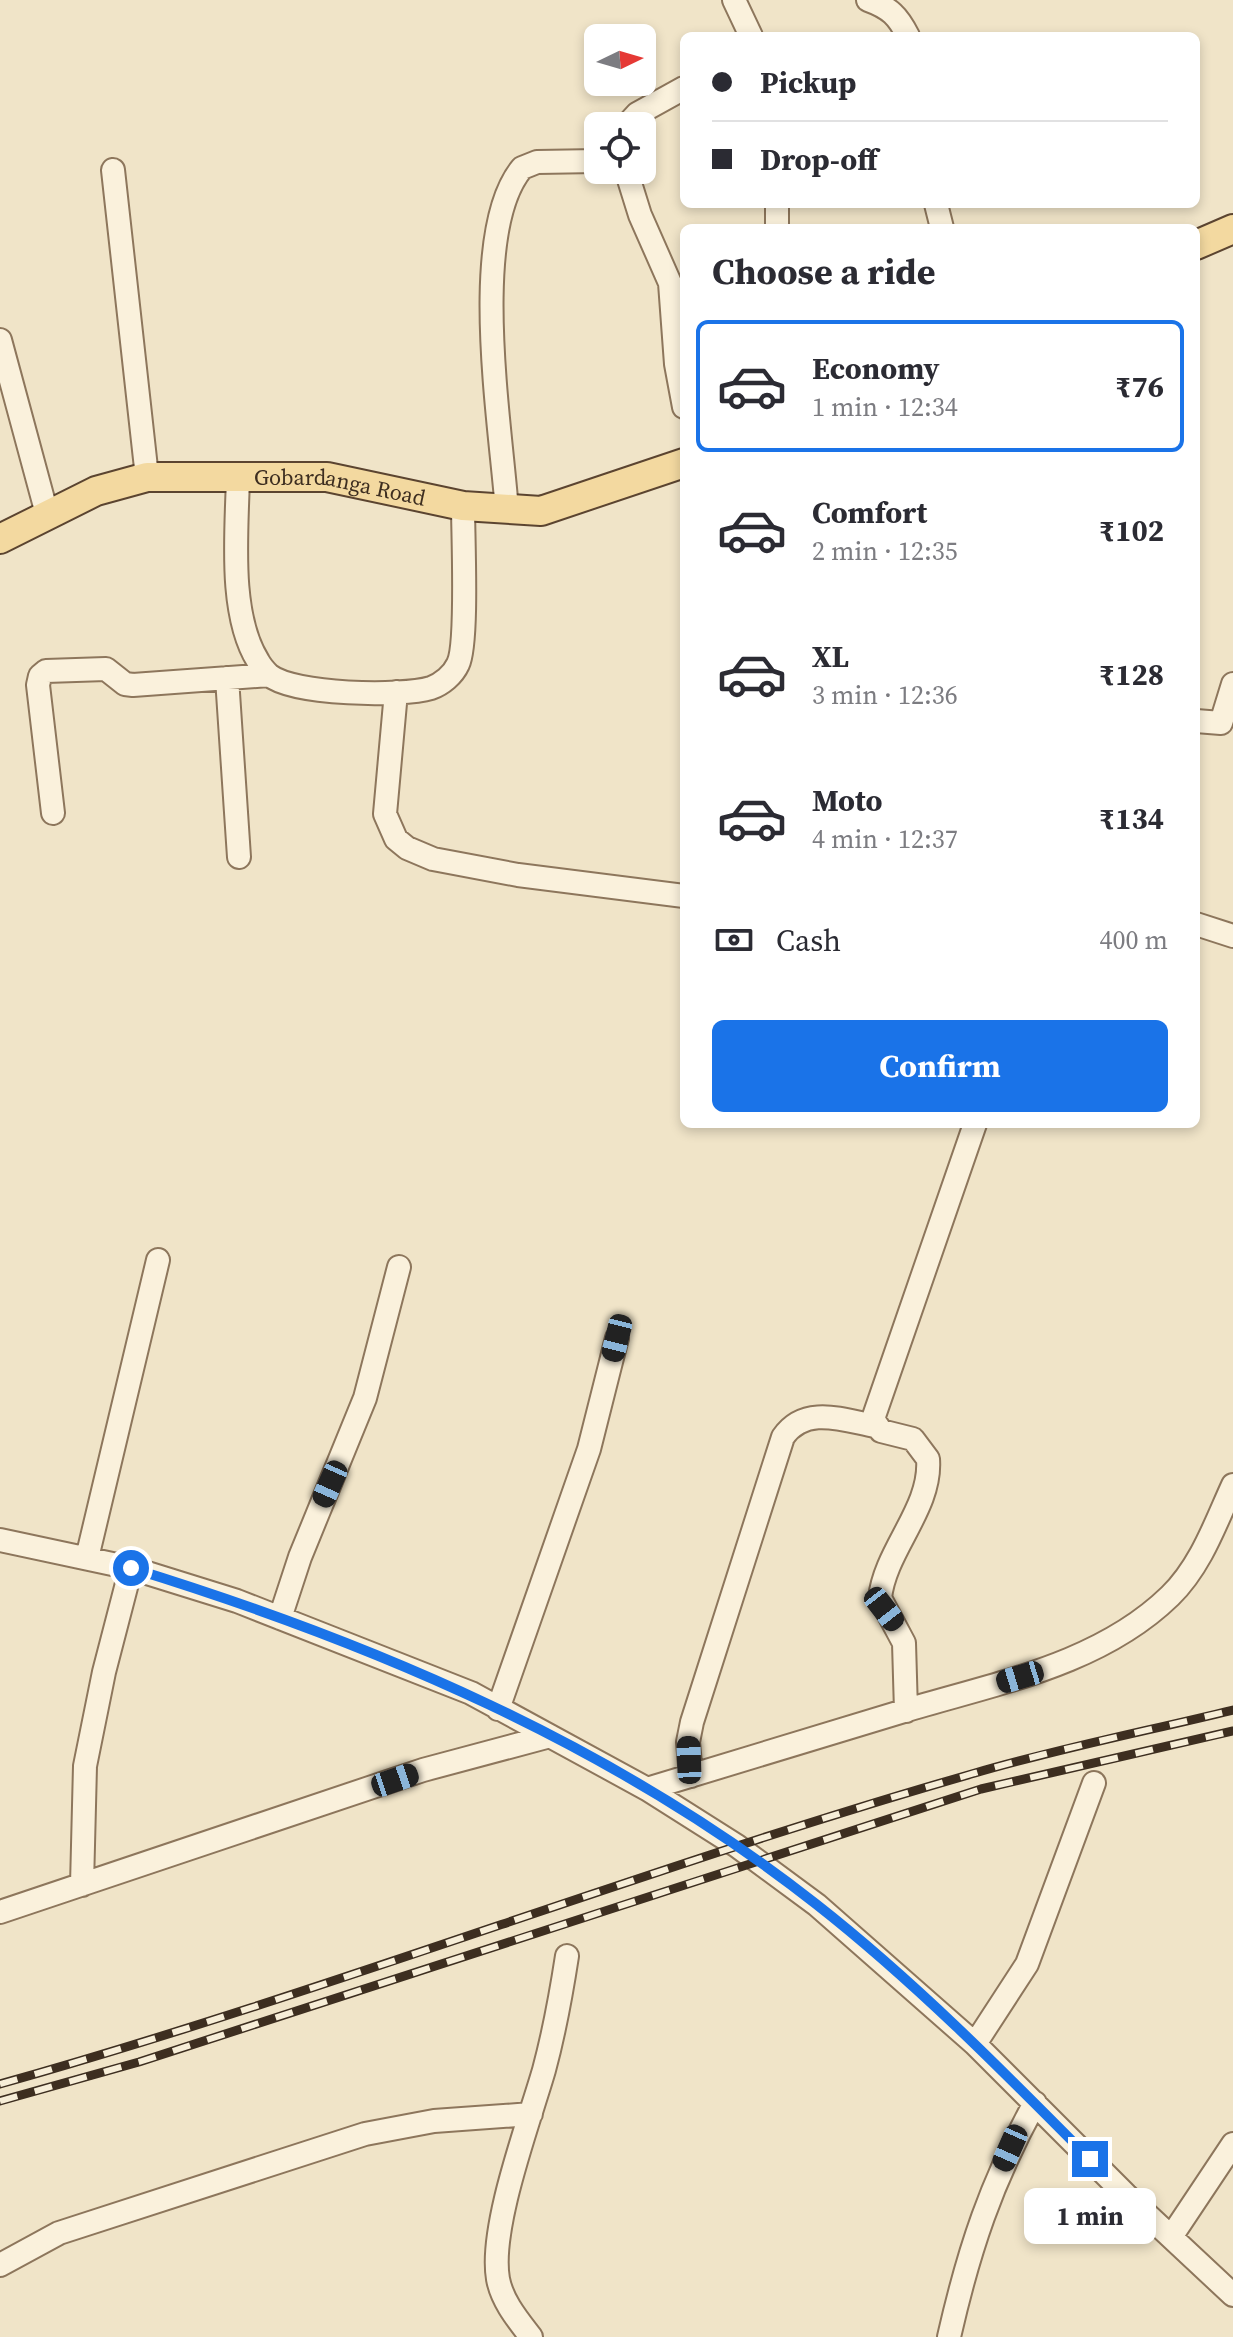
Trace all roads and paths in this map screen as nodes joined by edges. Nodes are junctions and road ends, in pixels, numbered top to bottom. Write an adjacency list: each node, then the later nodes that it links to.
1 (734, 0): 3 (street)
2 (868, 0): 4 (street)
3 (749, 32)
4 (906, 32)
5 (680, 90): 6 (street)
6 (641, 112)
7 (584, 161): 18 (street)
8 (113, 170): 16 (street)
9 (630, 184): 13 (street)
10 (1233, 229): 11 (main road)
11 (1200, 243)
12 (0, 340): 19 (street)
13 (680, 386)
14 (680, 464): 18 (main road, Gobardanga Road)
15 (238, 475): 16 (main road, Gobardanga Road); 17 (main road, Gobardanga Road); 21 (street)
16 (147, 477): 19 (main road, Gobardanga Road)
17 (463, 506): 18 (main road, Gobardanga Road); 24 (street)
18 (507, 511)
19 (47, 514): 20 (main road, Gobardanga Road)
20 (0, 539)
21 (269, 675): 22 (street); 24 (street)
22 (227, 678): 26 (street); 27 (street)
23 (1233, 684): 25 (street)
24 (396, 692): 28 (street)
25 (1200, 721)
26 (53, 813)
27 (239, 857)
28 (680, 895)
29 (1200, 925): 30 (street)
30 (1233, 936)
31 (974, 1128): 35 (street)
32 (158, 1260): 38 (street)
33 (399, 1267): 40 (street)
34 (617, 1338): 41 (street)
35 (875, 1426): 42 (street); 44 (street)
36 (1233, 1485): 42 (street)
37 (0, 1540): 38 (street)
38 (87, 1558): 39 (street)
39 (131, 1568): 40 (street); 47 (street)
40 (280, 1618): 41 (street)
41 (498, 1709): 43 (street)
42 (906, 1711): 44 (street)
43 (550, 1736): 46 (street); 47 (street)
44 (691, 1776): 46 (street)
45 (1094, 1783): 50 (street)
46 (647, 1789): 50 (street)
47 (82, 1885): 48 (street)
48 (0, 1912)
49 (567, 1956): 52 (street)
50 (975, 2044): 51 (street)
51 (1035, 2103): 54 (street); 58 (street)
52 (531, 2114): 55 (street); 57 (street)
53 (1233, 2144): 54 (street)
54 (1171, 2237): 56 (street)
55 (0, 2265)
56 (1233, 2295)
57 (531, 2337)
58 (949, 2337)

